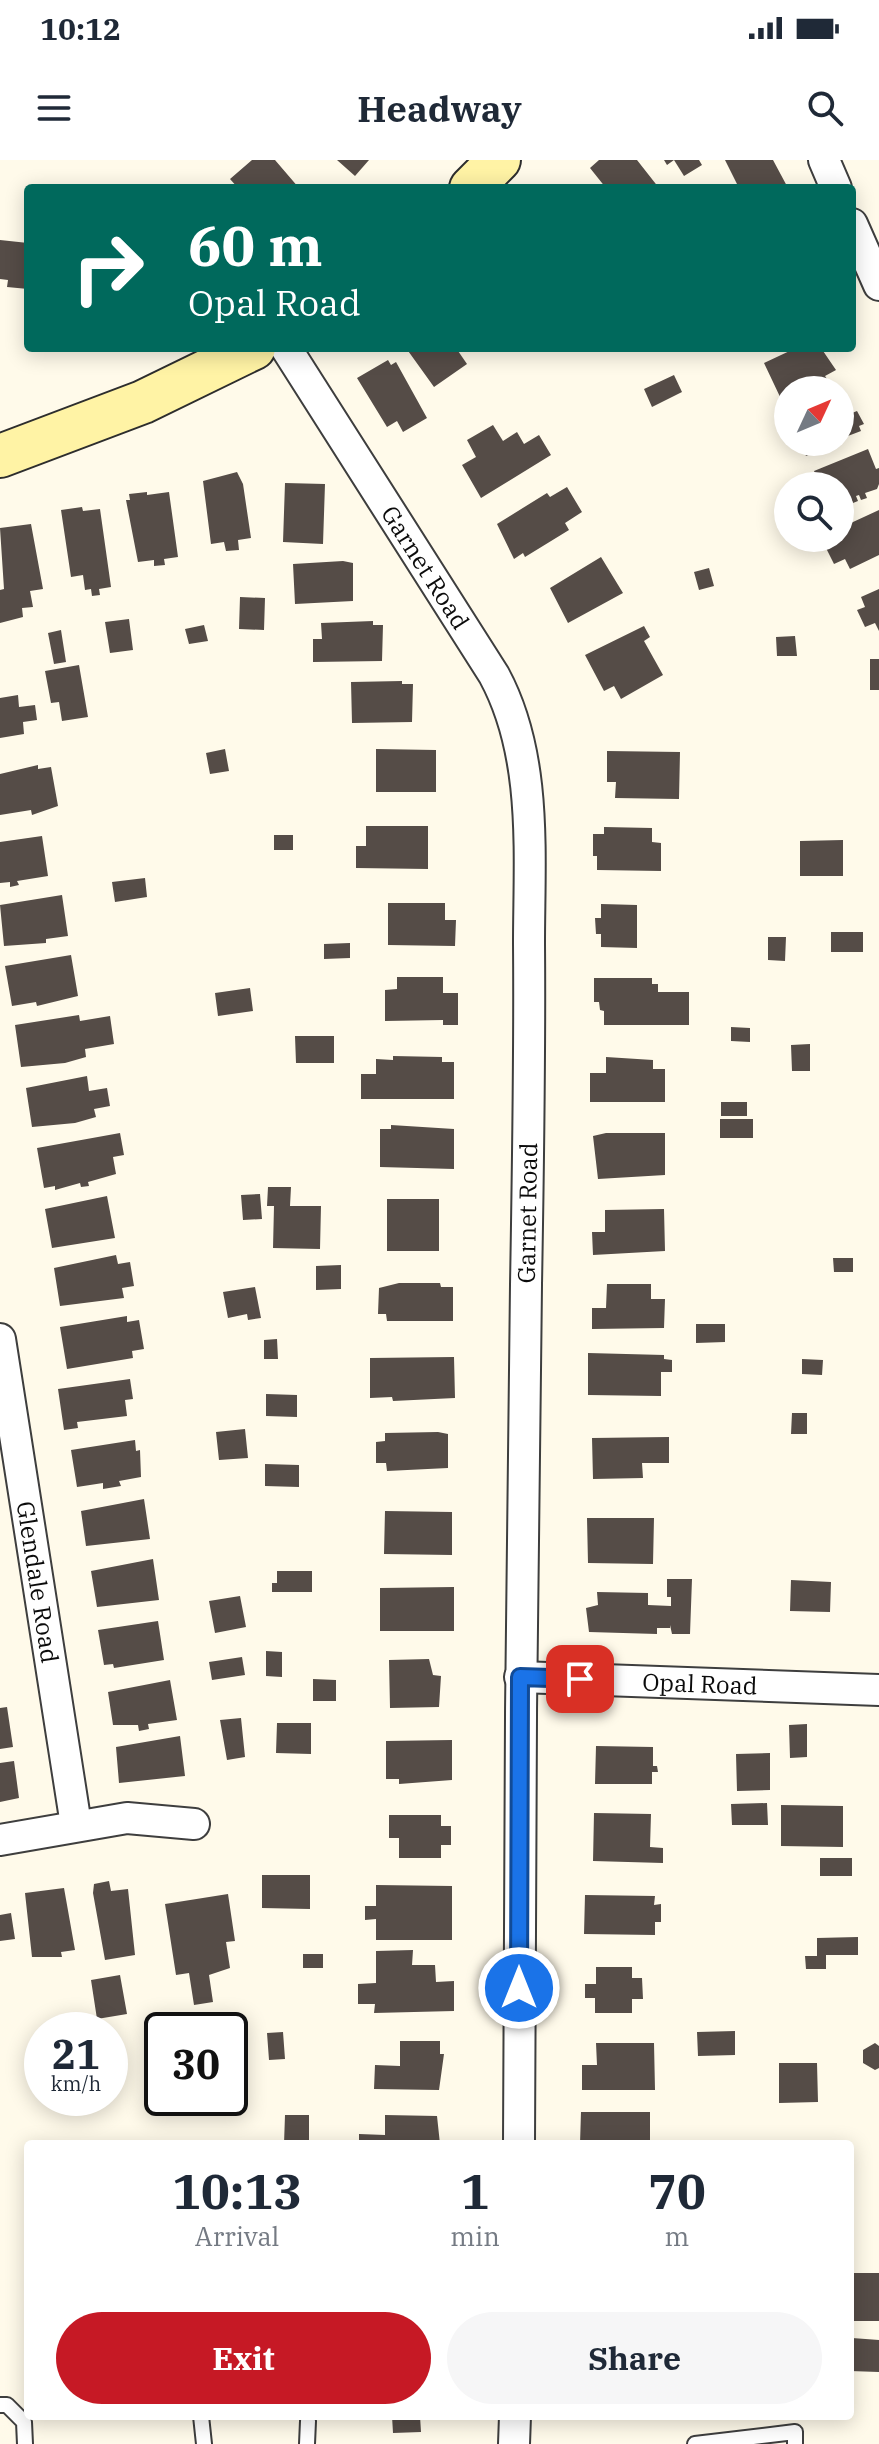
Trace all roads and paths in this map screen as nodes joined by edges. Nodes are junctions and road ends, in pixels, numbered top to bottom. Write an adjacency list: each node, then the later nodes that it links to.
1 (499, 160): 3 (street)
2 (824, 160): 4 (street)
3 (475, 184)
4 (834, 184)
5 (856, 233): 6 (street)
6 (879, 285)
7 (246, 352): 9 (street)
8 (289, 352): 11 (street, Garnet Road)
9 (0, 456)
10 (0, 1339): 14 (street, Glendale Road)
11 (520, 1677): 12 (street, Opal Road); 16 (street, Garnet Road)
12 (879, 1690)
13 (194, 1824): 14 (street)
14 (76, 1825): 15 (street)
15 (0, 1840)
16 (519, 2140)
17 (0, 2405): 21 (lane)
18 (201, 2420): 22 (lane)
19 (515, 2420): 24 (street)
20 (308, 2421): 23 (lane)
21 (25, 2444)
22 (204, 2444)
23 (307, 2444)
24 (514, 2444)
25 (684, 2444): 26 (lane)
26 (696, 2444): 27 (lane)
27 (795, 2444)

